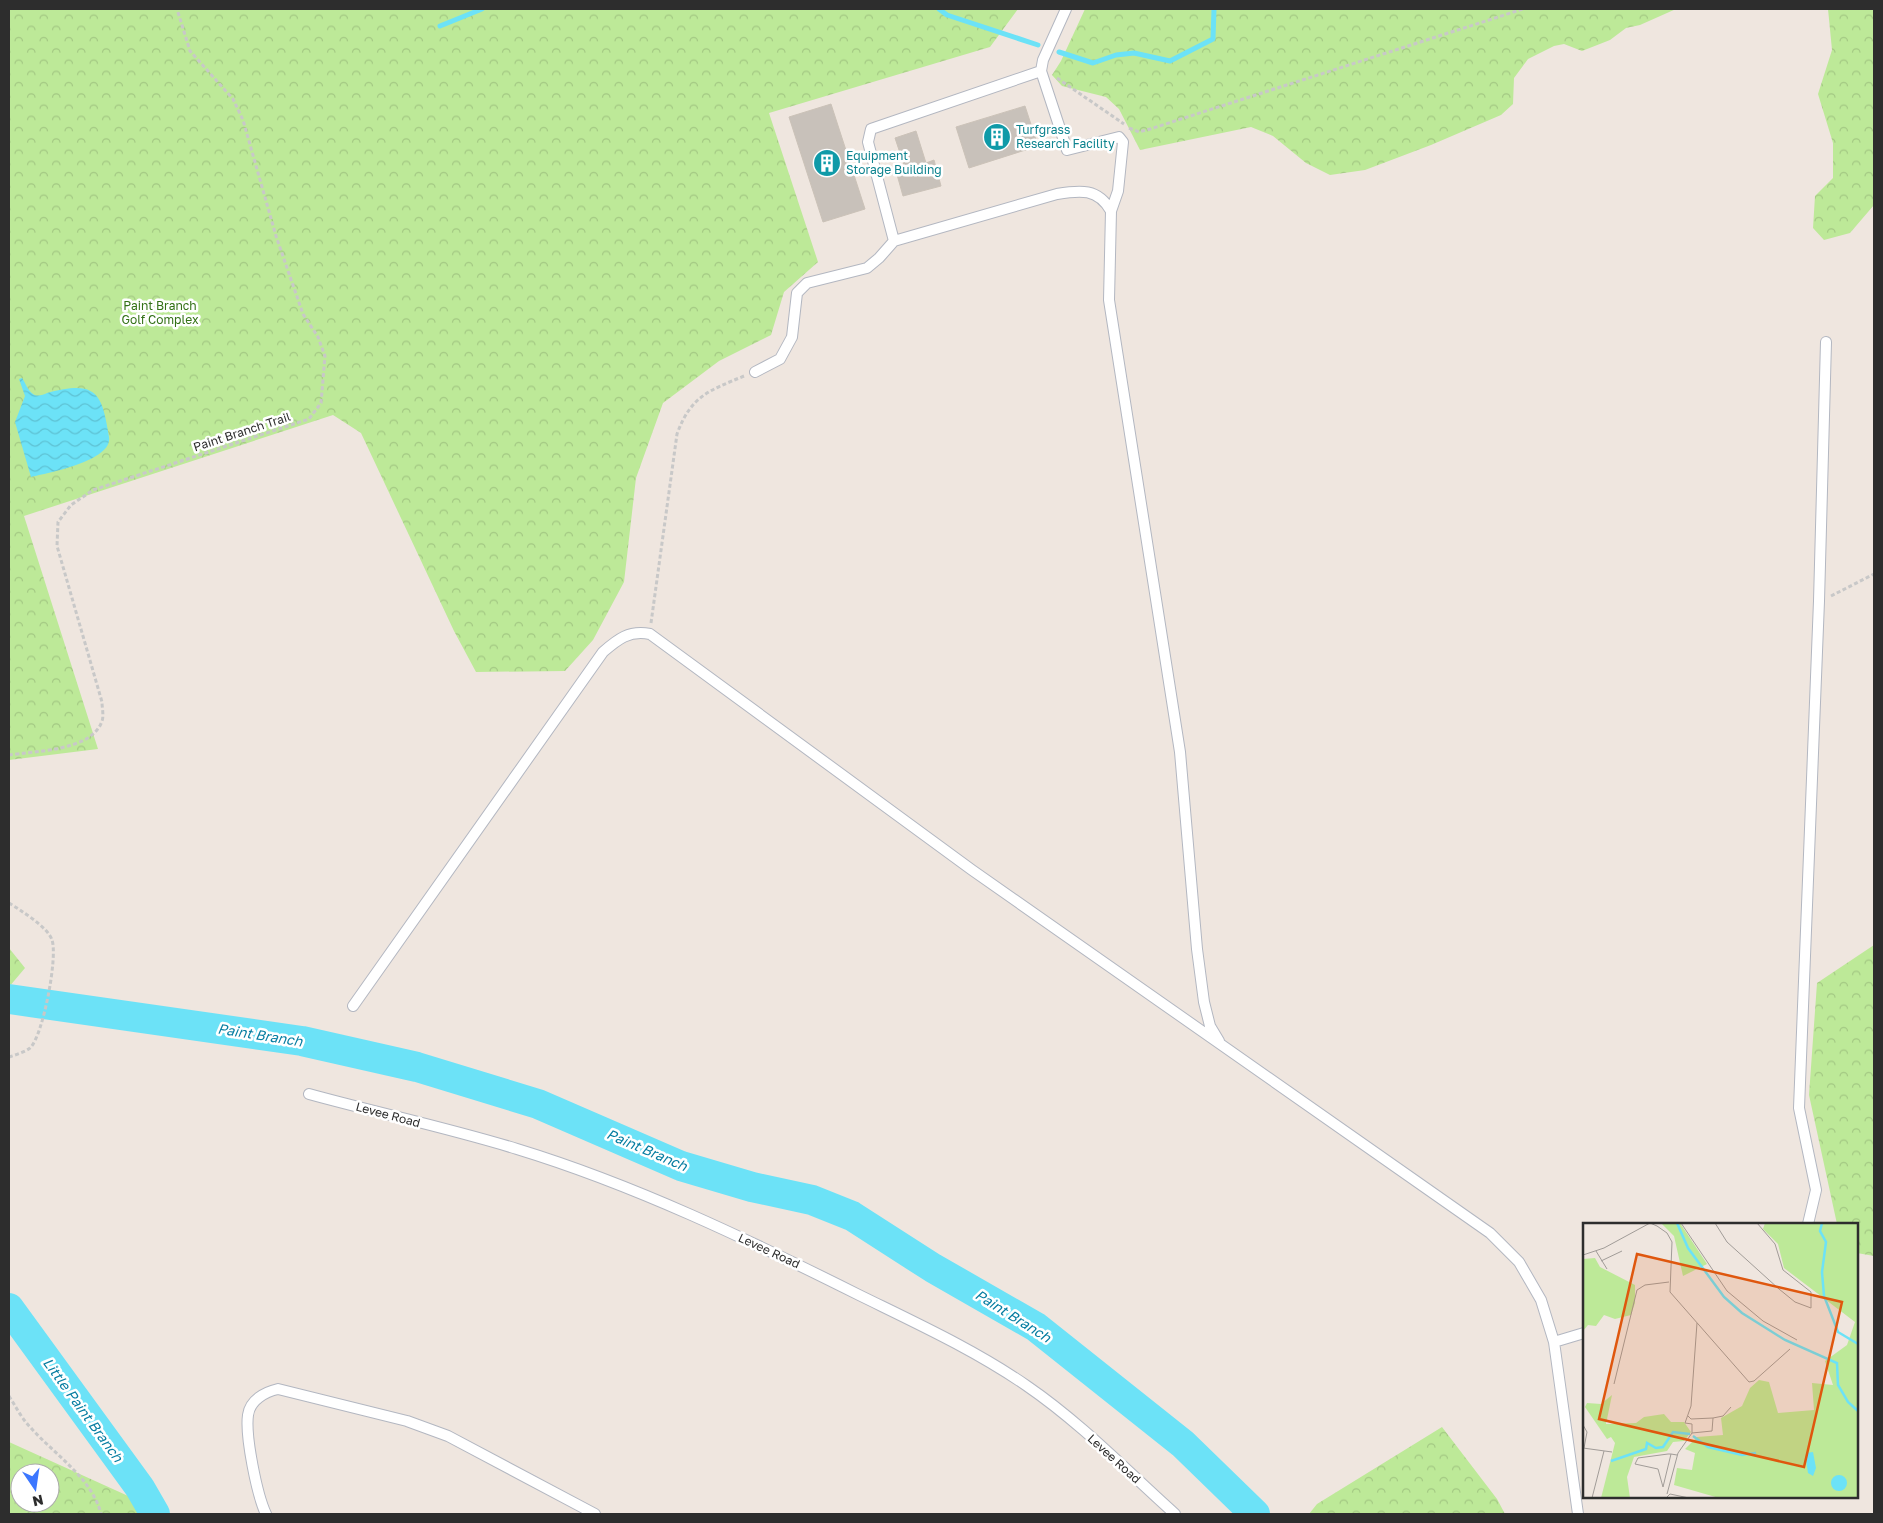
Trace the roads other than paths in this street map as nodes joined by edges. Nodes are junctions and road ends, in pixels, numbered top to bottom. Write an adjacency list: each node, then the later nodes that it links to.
1 (1066, 9): 2 (lane)
2 (1041, 71): 3 (lane); 4 (lane)
3 (1111, 211): 4 (lane); 8 (lane)
4 (894, 241): 6 (lane)
5 (1826, 342): 10 (lane)
6 (755, 372)
7 (353, 1006): 8 (lane)
8 (1220, 1044): 12 (lane)
9 (309, 1094): 15 (lane, Levee Road)
10 (1808, 1223)
11 (1583, 1333): 12 (lane)
12 (1554, 1342): 16 (lane)
13 (266, 1514): 14 (lane)
14 (596, 1514)
15 (1175, 1514)
16 (1578, 1514)

